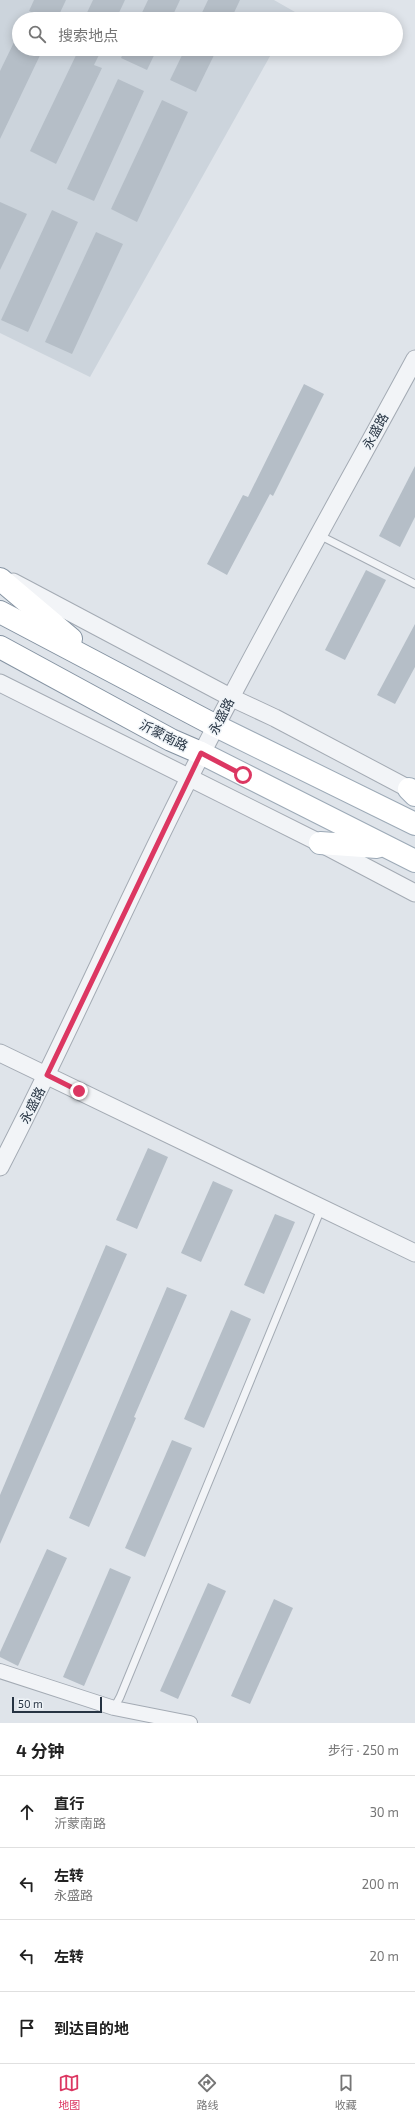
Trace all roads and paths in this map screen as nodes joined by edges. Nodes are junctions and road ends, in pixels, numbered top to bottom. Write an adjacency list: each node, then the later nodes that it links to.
1 (415, 359): 2 (street, 永盛路)
2 (319, 535): 5 (lane); 10 (street, 永盛路)
3 (0, 575): 10 (street)
4 (0, 579): 8 (main road)
5 (415, 584)
6 (0, 612): 8 (main road)
7 (0, 647): 12 (main road, 沂蒙南路)
8 (104, 667): 11 (main road)
9 (0, 683): 13 (street)
10 (230, 698): 11 (street, 永盛路); 14 (street)
11 (216, 726): 12 (street, 永盛路); 15 (main road)
12 (201, 753): 13 (street, 永盛路); 17 (main road, 沂蒙南路)
13 (189, 778): 16 (street); 21 (street, 永盛路)
14 (413, 792)
15 (415, 824)
16 (320, 843): 17 (main road); 19 (street)
17 (386, 848): 18 (main road, 沂蒙南路)
18 (415, 861)
19 (415, 893)
20 (0, 1054): 21 (street)
21 (47, 1075): 22 (street, 永盛路); 23 (street)
22 (0, 1167)
23 (322, 1207): 24 (street); 26 (lane)
24 (415, 1253)
25 (0, 1671): 26 (street)
26 (114, 1708): 27 (street)
27 (190, 1723)

